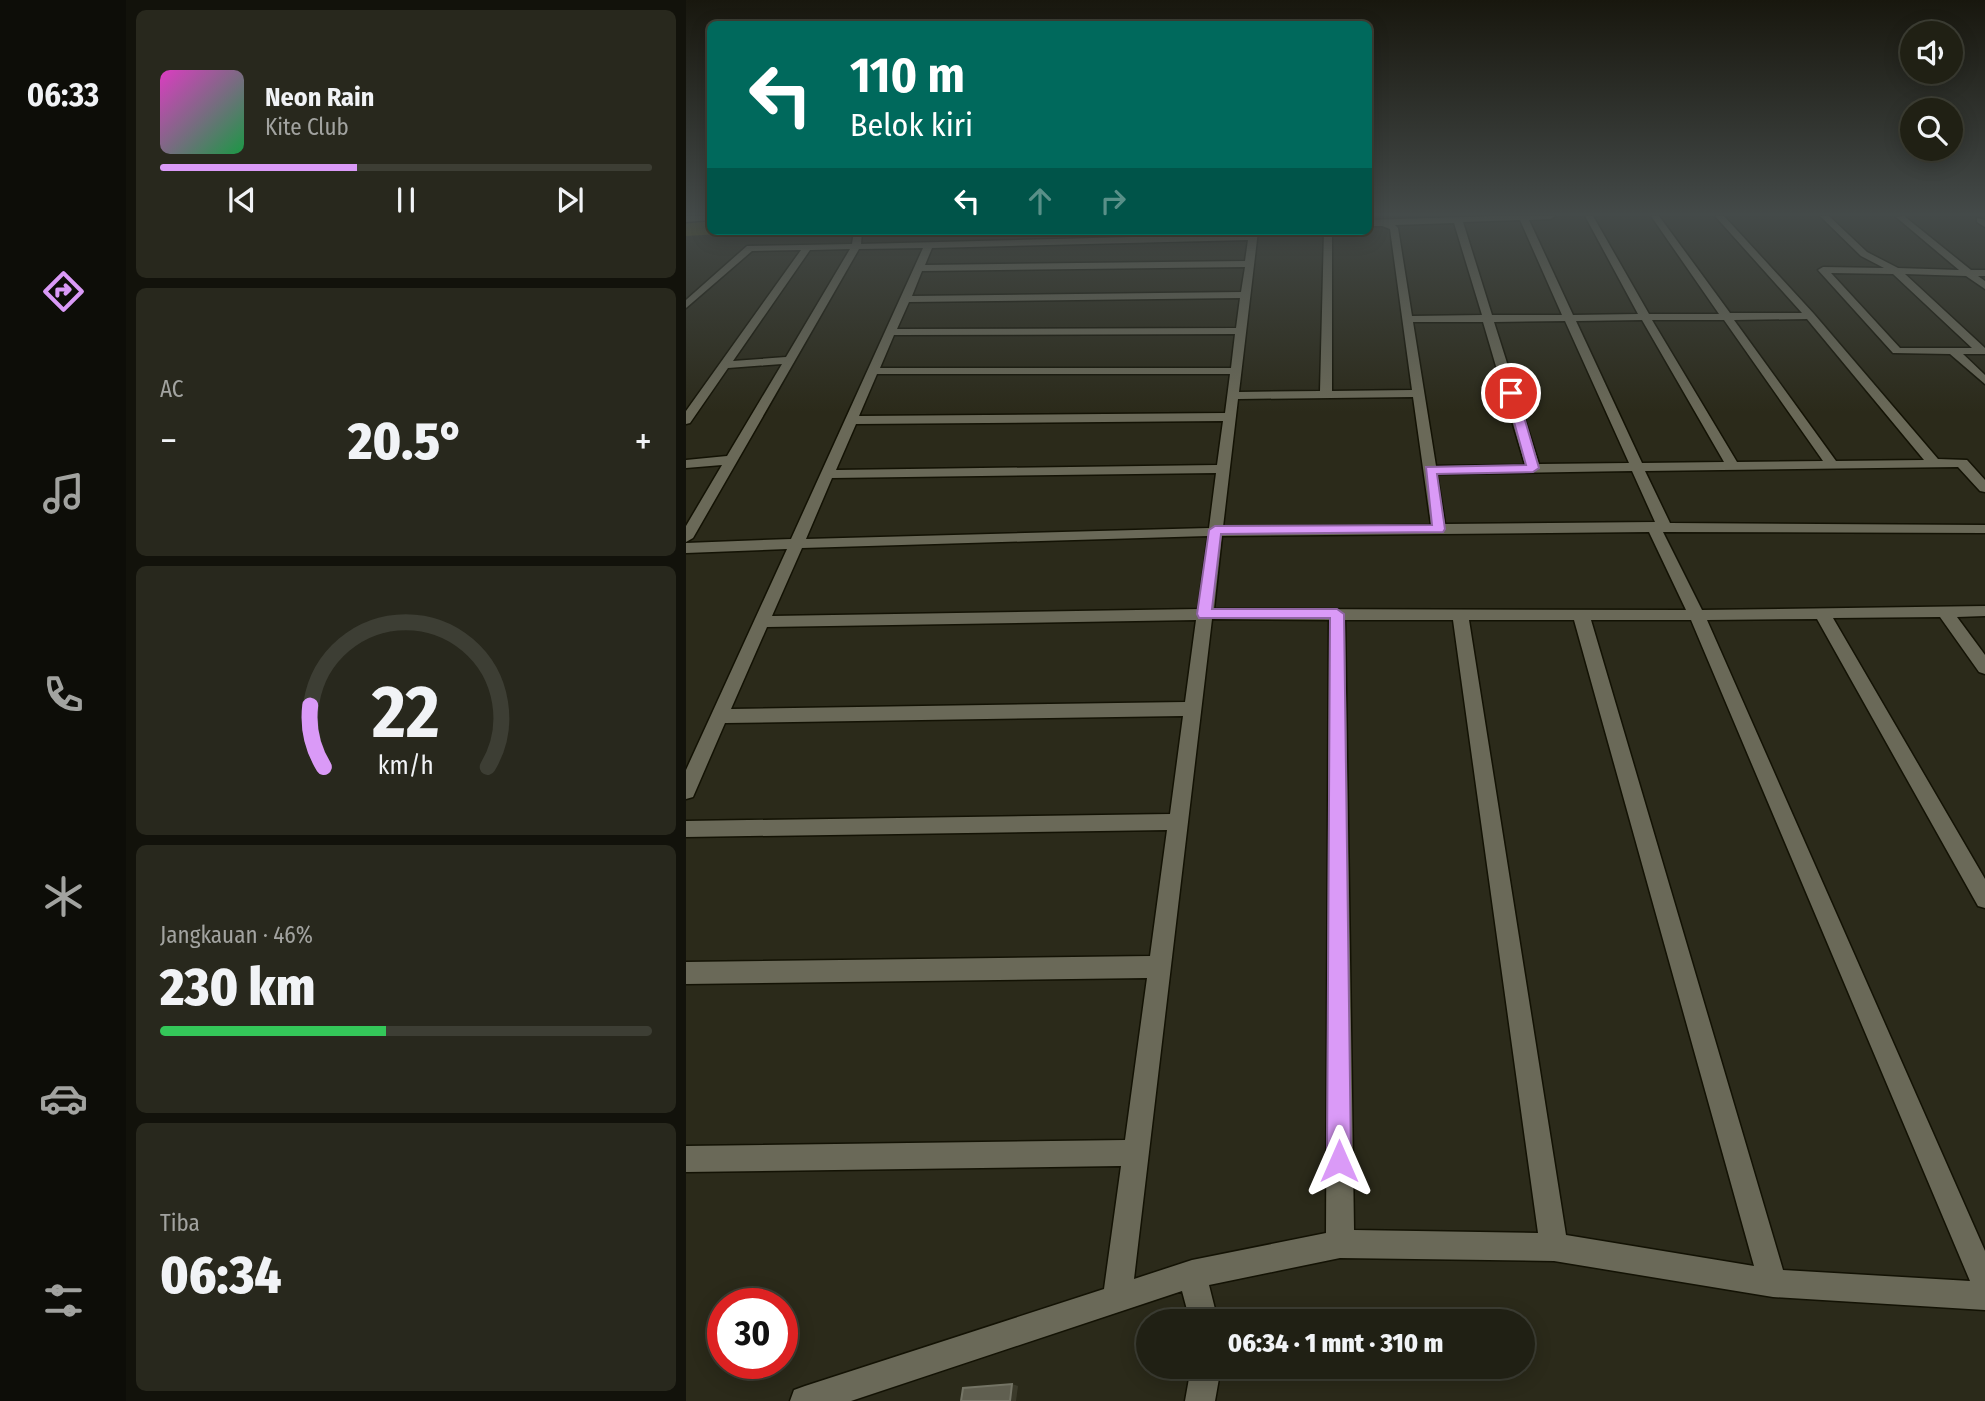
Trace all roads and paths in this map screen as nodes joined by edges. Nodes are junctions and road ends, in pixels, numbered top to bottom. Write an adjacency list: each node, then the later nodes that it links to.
1 (712, 281): 15 (street)
2 (783, 281): 31 (street)
3 (836, 281): 30 (street)
4 (913, 281): 17 (street)
5 (1247, 281): 16 (street)
6 (1327, 281): 36 (street)
7 (1402, 281): 25 (street)
8 (1477, 281): 23 (street)
9 (1552, 281): 24 (street)
10 (1625, 281): 22 (street)
11 (1703, 281): 20 (street)
12 (1778, 281): 21 (street)
13 (1833, 281): 28 (street)
14 (1907, 281): 29 (street)
15 (707, 286): 18 (street); 19 (street)
16 (1245, 295): 17 (street); 26 (street)
17 (905, 299): 27 (street)
18 (686, 305)
19 (686, 312)
20 (1728, 316): 21 (street); 22 (street); 45 (street)
21 (1810, 316): 43 (street)
22 (1645, 317): 24 (street); 44 (street)
23 (1489, 318): 24 (street); 25 (street); 47 (street)
24 (1569, 318): 46 (street)
25 (1408, 319): 35 (street)
26 (1241, 331): 27 (street); 32 (street)
27 (890, 332): 33 (street)
28 (1953, 351): 29 (street); 34 (street)
29 (1983, 351)
30 (790, 360): 31 (street); 41 (street)
31 (724, 365): 39 (street)
32 (1236, 370): 33 (street); 37 (street)
33 (873, 371): 40 (street)
34 (1985, 381)
35 (1418, 393): 36 (street); 49 (street)
36 (1326, 395): 37 (street)
37 (1233, 396): 38 (street)
38 (1230, 417): 40 (street); 48 (street)
39 (686, 420)
40 (851, 420): 50 (street)
41 (732, 460): 42 (street); 56 (street)
42 (686, 464)
43 (1935, 464): 45 (street); 51 (street)
44 (1732, 465): 45 (street); 46 (street)
45 (1833, 465)
46 (1637, 467): 47 (street); 52 (street)
47 (1533, 468): 49 (street)
48 (1223, 469): 50 (street); 55 (street)
49 (1430, 470): 53 (street)
50 (827, 474): 57 (street)
51 (1985, 488)
52 (1659, 526): 53 (street); 54 (street); 66 (street)
53 (1439, 529): 55 (street)
54 (1985, 529)
55 (1215, 530): 57 (street); 63 (street)
56 (686, 538)
57 (796, 543): 58 (street); 67 (street)
58 (686, 548)
59 (1945, 611): 60 (street); 62 (street); 68 (street)
60 (1985, 611)
61 (1460, 613): 64 (street); 65 (street); 80 (street)
62 (1822, 613): 66 (street); 74 (street)
63 (1205, 614): 64 (street); 67 (street); 69 (street)
64 (1337, 614): 79 (street)
65 (1581, 615): 66 (street); 82 (street)
66 (1697, 615): 83 (street)
67 (761, 622): 70 (street)
68 (1985, 668)
69 (1192, 709): 70 (street); 72 (street)
70 (719, 716): 71 (street)
71 (686, 792)
72 (1178, 822): 73 (street); 75 (street)
73 (686, 829)
74 (1985, 900)
75 (1159, 967): 76 (street); 77 (street)
76 (686, 973)
77 (1135, 1153): 78 (street); 85 (street)
78 (686, 1159)
79 (1340, 1244): 80 (street); 81 (street)
80 (1554, 1247): 82 (street)
81 (1192, 1274): 85 (street); 86 (street)
82 (1773, 1283): 84 (street)
83 (1985, 1283)
84 (1985, 1296)
85 (1117, 1300): 88 (street)
86 (1201, 1309)
87 (1205, 1379): 89 (street)
88 (805, 1401)
89 (1200, 1401)

